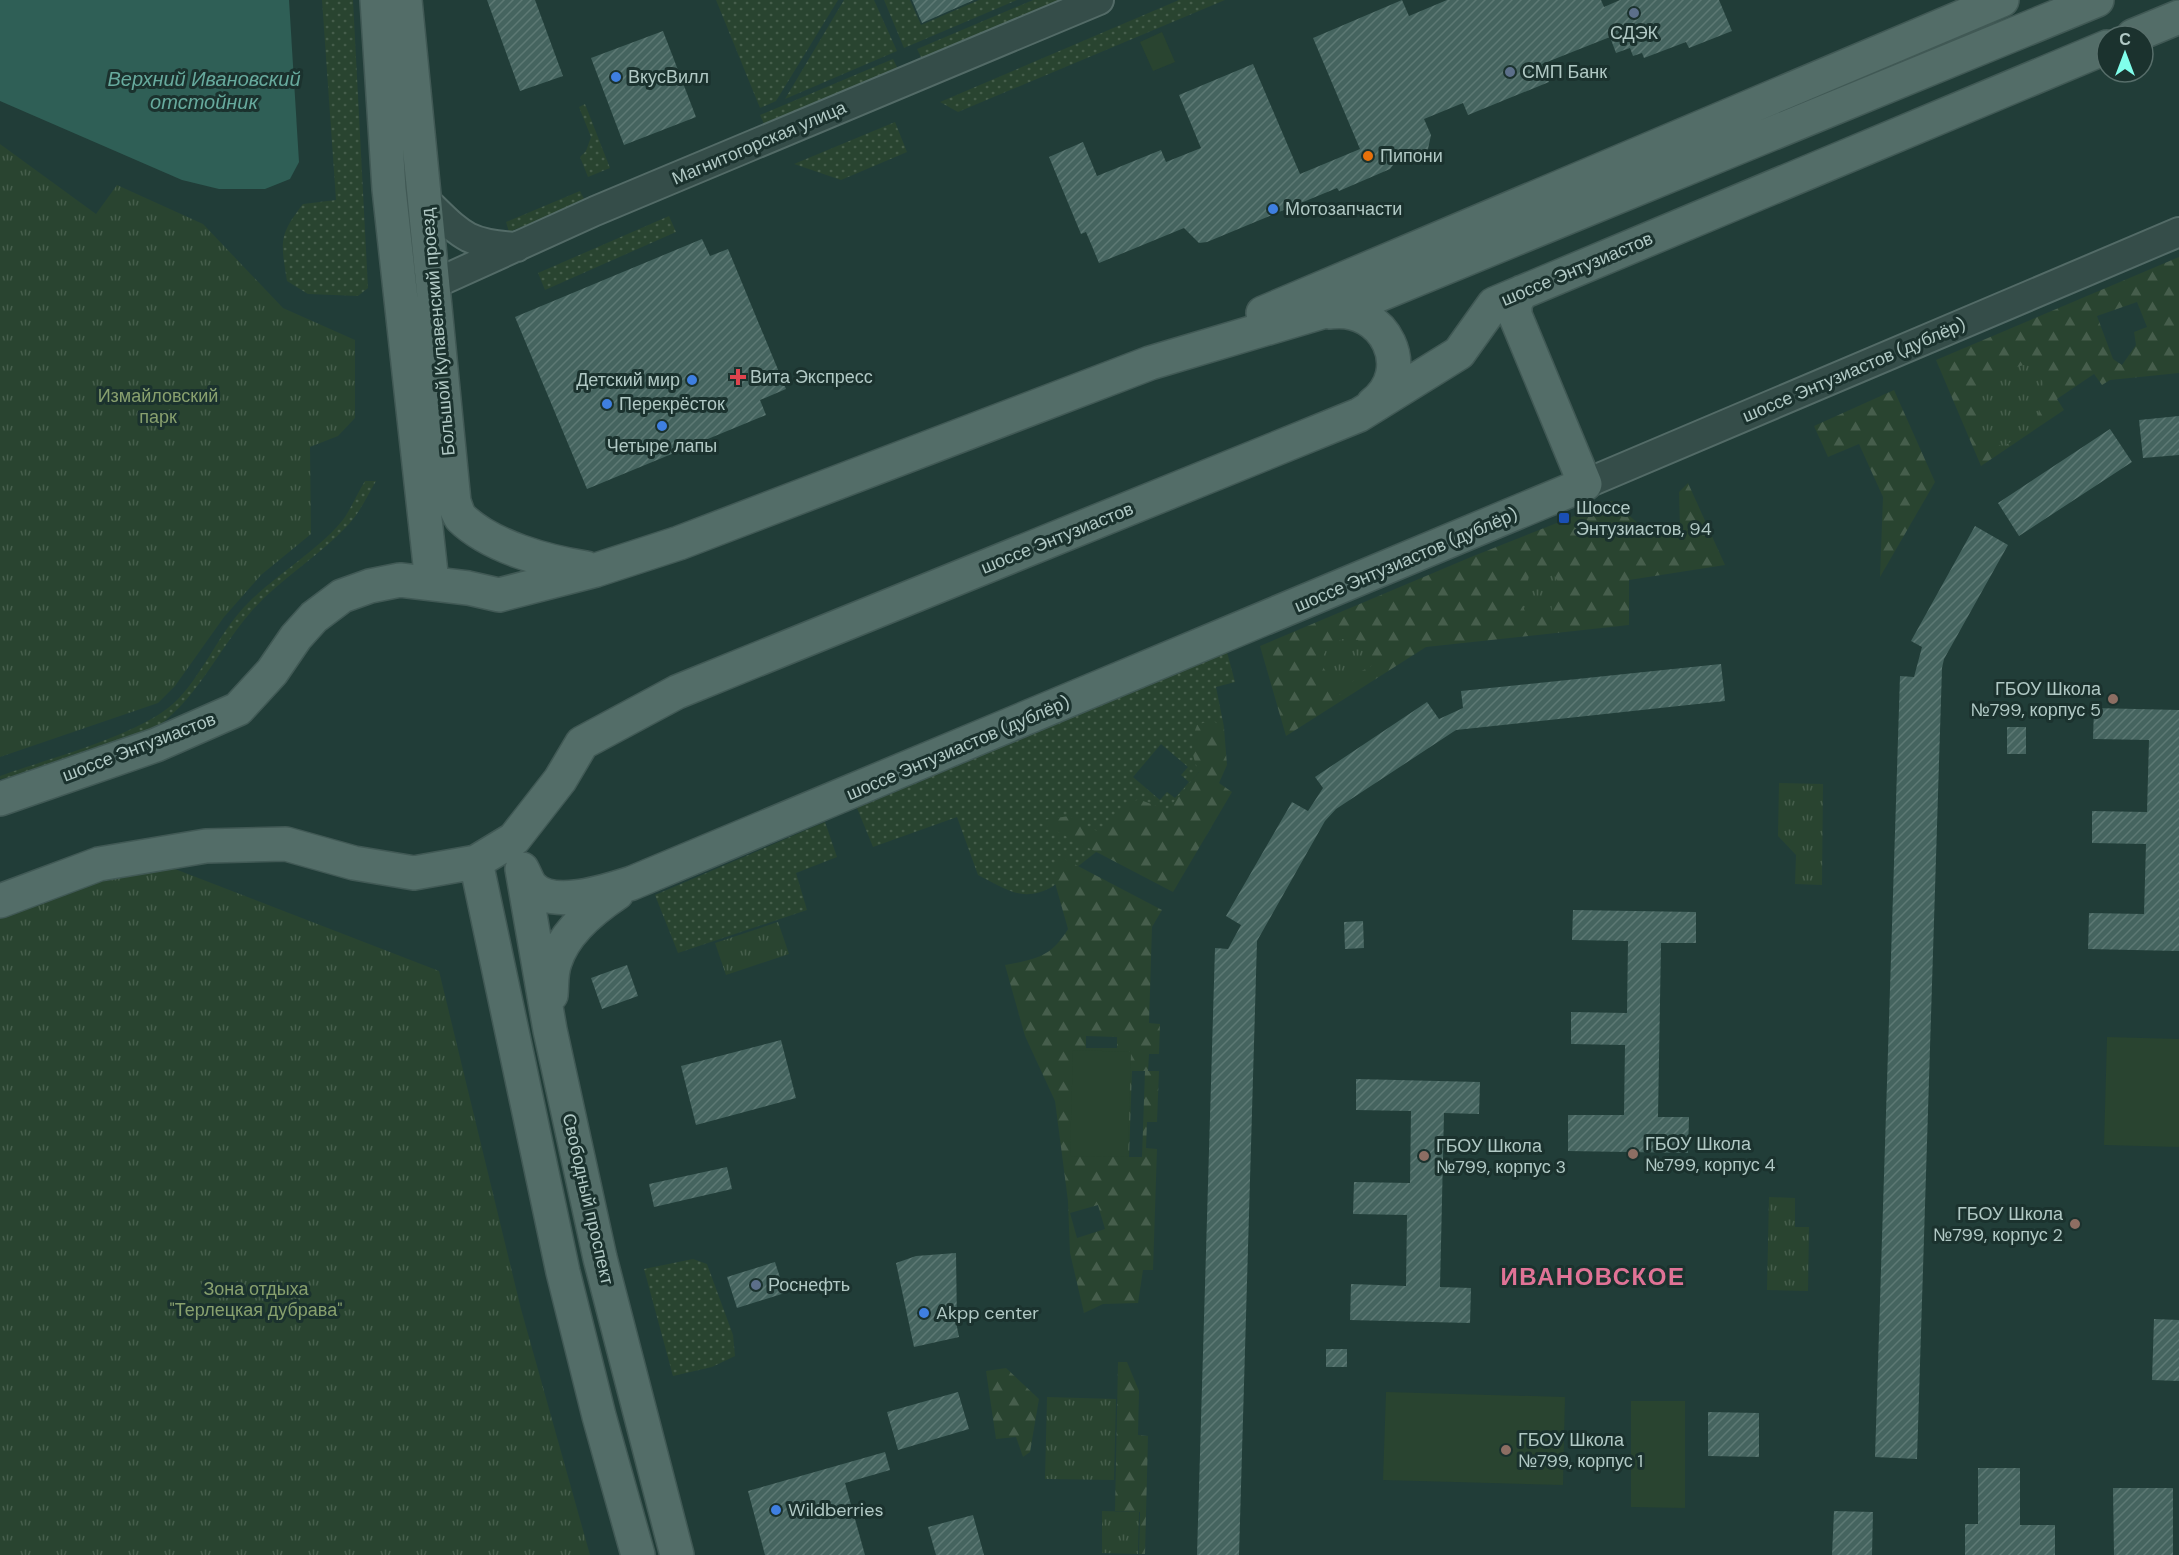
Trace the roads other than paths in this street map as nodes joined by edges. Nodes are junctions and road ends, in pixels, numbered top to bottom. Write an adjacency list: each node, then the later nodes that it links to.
1 (377, 0): 13 (main road, Большой Купавенский проезд)
2 (405, 0): 9 (main road, Большой Купавенский проезд)
3 (1099, 0): 11 (street, Магнитогорская улица)
4 (2002, 0): 16 (main road)
5 (2097, 0): 15 (main road, шоссе Энтузиастов)
6 (2179, 17): 7 (main road)
7 (2155, 27)
8 (2095, 52): 14 (main road, шоссе Энтузиастов)
9 (426, 201): 11 (street, Магнитогорская улица); 12 (main road, Большой Купавенский проезд)
10 (2179, 232): 18 (street, шоссе Энтузиастов (дублёр))
11 (517, 247): 12 (street)
12 (432, 285): 13 (street); 19 (main road, Большой Купавенский проезд)
13 (399, 288): 20 (main road, Большой Купавенский проезд)
14 (1511, 304): 17 (main road, шоссе Энтузиастов); 18 (main road)
15 (1321, 314): 16 (main road, шоссе Энтузиастов); 17 (main road)
16 (1150, 363): 19 (main road, шоссе Энтузиастов)
17 (1359, 415): 22 (main road, шоссе Энтузиастов)
18 (1585, 484): 24 (main road, шоссе Энтузиастов (дублёр))
19 (596, 570): 20 (main road, шоссе Энтузиастов)
20 (432, 583): 21 (main road, шоссе Энтузиастов)
21 (0, 799)
22 (518, 854): 23 (main road, шоссе Энтузиастов); 24 (main road, шоссе Энтузиастов (дублёр)); 26 (main road, Свободный проспект)
23 (476, 862): 25 (main road, шоссе Энтузиастов); 27 (main road, Свободный проспект)
24 (632, 883): 26 (main road, шоссе Энтузиастов (дублёр))
25 (0, 901)
26 (550, 1030): 28 (main road, Свободный проспект)
27 (638, 1555)
28 (677, 1555)

